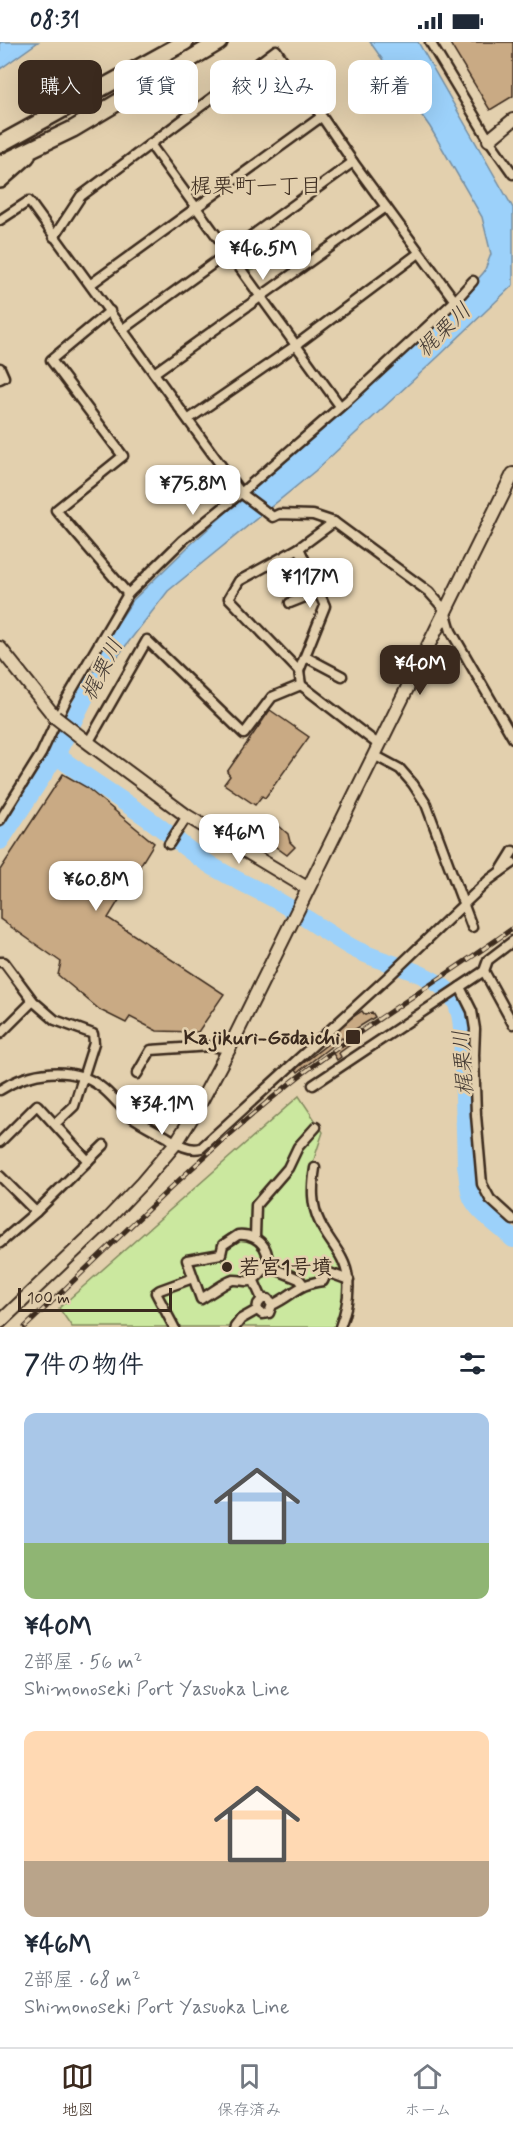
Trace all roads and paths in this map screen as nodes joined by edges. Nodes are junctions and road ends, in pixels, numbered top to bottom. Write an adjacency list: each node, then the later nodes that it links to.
1 (185, 42): 7 (highway)
2 (219, 42): 9 (highway)
3 (430, 42): 6 (street)
4 (321, 117): 8 (street); 10 (street); 15 (street)
5 (513, 120): 6 (main road)
6 (489, 140): 12 (street)
7 (0, 144)
8 (150, 144): 15 (street); 17 (street)
9 (34, 149): 11 (highway); 13 (highway)
10 (353, 162): 14 (street); 18 (street)
11 (0, 164)
12 (513, 174)
13 (0, 180)
14 (386, 207): 19 (street); 22 (street)
15 (197, 209): 18 (street); 21 (street)
16 (0, 220): 17 (street)
17 (54, 237): 21 (street)
18 (227, 252): 22 (street); 25 (street)
19 (419, 253): 23 (street); 26 (street)
20 (473, 281): 23 (street)
21 (91, 284): 24 (street)
22 (260, 298): 26 (street); 28 (street)
23 (455, 302): 30 (street)
24 (110, 311): 25 (street); 37 (street)
25 (123, 328): 28 (street)
26 (295, 346): 30 (street); 31 (street)
27 (0, 368): 29 (street)
28 (154, 373): 31 (street)
29 (0, 380)
30 (340, 406): 33 (street)
31 (189, 419): 33 (street)
32 (512, 483): 39 (main road)
33 (241, 493): 34 (street); 37 (street)
34 (334, 522): 35 (street); 39 (street)
35 (299, 548): 36 (street); 42 (street)
36 (320, 591): 38 (street); 41 (street)
37 (129, 594): 49 (street)
38 (290, 603)
39 (445, 610): 45 (street); 47 (main road)
40 (0, 648): 46 (main road, bridge)
41 (306, 657): 42 (street); 43 (street)
42 (298, 671): 44 (street)
43 (342, 676)
44 (301, 685): 46 (street); 47 (street)
45 (513, 738)
46 (85, 741): 48 (main road)
47 (376, 750): 54 (main road); 55 (street)
48 (187, 816): 50 (street); 54 (main road)
49 (0, 820)
50 (169, 844)
51 (513, 851): 53 (street)
52 (513, 863): 53 (street)
53 (500, 872): 55 (street)
54 (307, 888): 64 (main road)
55 (463, 905): 56 (street); 72 (street)
56 (472, 927)
57 (513, 942): 59 (street)
58 (0, 962): 61 (street)
59 (483, 971): 60 (street); 62 (street)
60 (458, 988): 67 (street); 78 (street)
61 (33, 1001): 63 (street); 66 (street)
62 (513, 1024)
63 (0, 1034)
64 (229, 1049): 65 (street); 72 (main road)
65 (137, 1074)
66 (82, 1078): 68 (street); 69 (street); 72 (street)
67 (313, 1085)
68 (0, 1090)
69 (55, 1124): 71 (street); 74 (street)
70 (316, 1128): 79 (street)
71 (0, 1142)
72 (176, 1143): 89 (main road)
73 (104, 1145): 74 (street)
74 (88, 1161): 77 (street)
75 (315, 1168): 84 (street)
76 (0, 1176): 77 (street)
77 (36, 1212): 80 (street)
78 (513, 1220)
79 (255, 1237): 81 (street); 82 (street)
80 (0, 1244)
81 (266, 1265): 83 (street); 85 (street)
82 (193, 1278): 83 (street); 90 (street)
83 (253, 1279): 86 (street)
84 (349, 1280): 85 (street); 92 (street)
85 (303, 1284): 87 (street)
86 (262, 1299): 87 (street); 88 (street)
87 (272, 1305): 88 (street)
88 (257, 1310): 91 (street)
89 (0, 1322)
90 (174, 1327)
91 (235, 1327)
92 (340, 1327)

